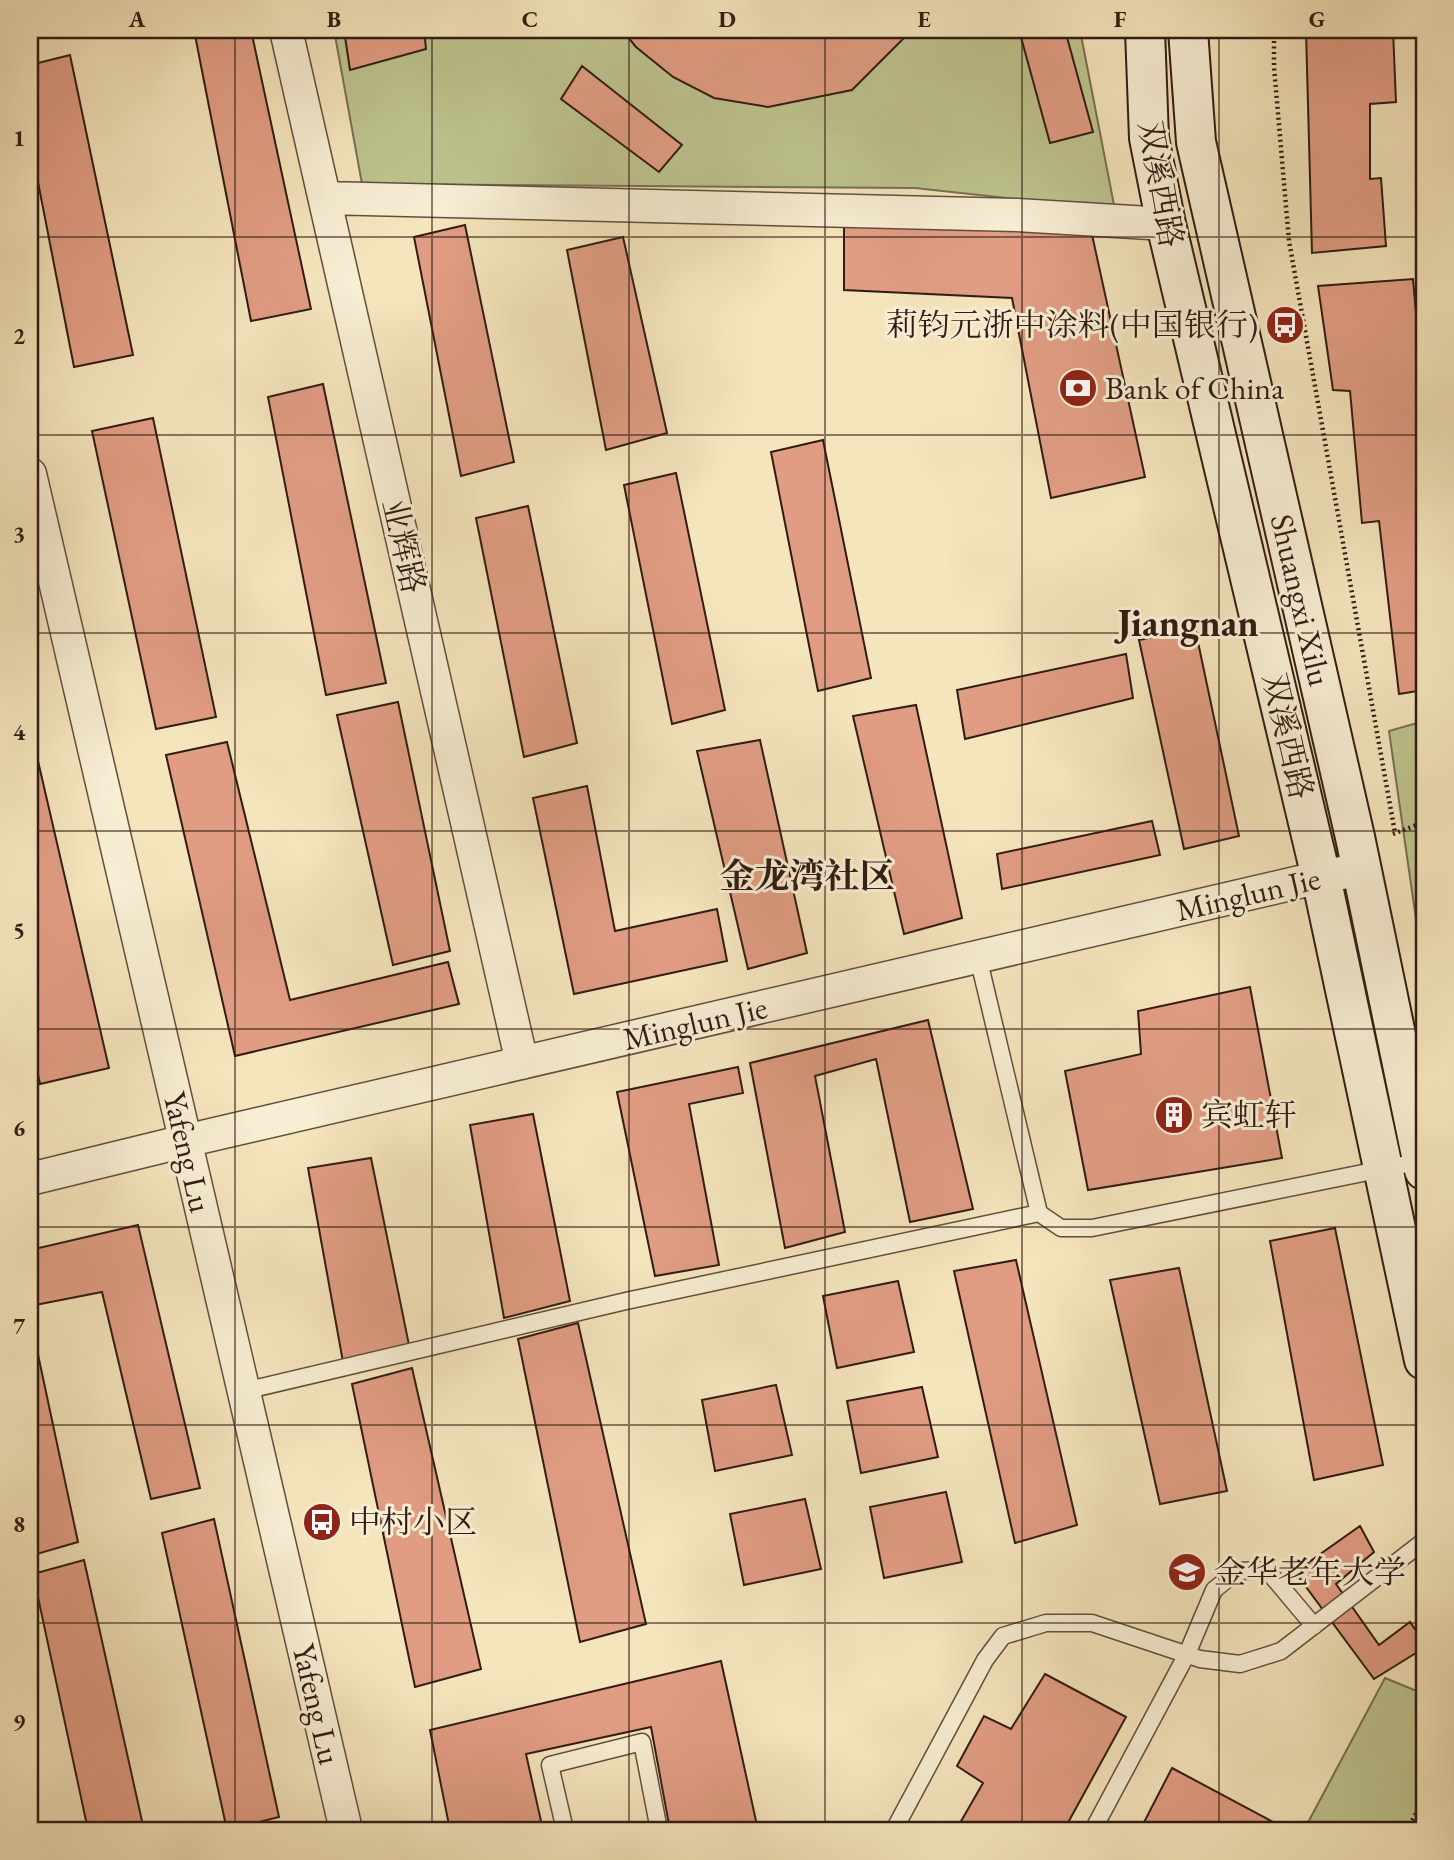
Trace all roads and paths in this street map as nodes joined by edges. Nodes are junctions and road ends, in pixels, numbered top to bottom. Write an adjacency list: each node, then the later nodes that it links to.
1 (286, 30): 5 (street, 业辉路)
2 (1145, 30): 6 (main road, 双溪西路)
3 (1188, 30): 9 (main road, Shuangxi Xilu)
4 (1274, 30): 8 (path)
5 (325, 198): 6 (street); 12 (street, 业辉路)
6 (1166, 225): 10 (main road, 双溪西路)
7 (30, 474): 13 (street, Yafeng Lu)
8 (1395, 833)
9 (1362, 869): 10 (street, Minglun Jie); 14 (main road, Shuangxi Xilu)
10 (1321, 877): 11 (street, Minglun Jie); 15 (main road, 双溪西路)
11 (978, 957): 12 (street, Minglun Jie); 17 (lane)
12 (522, 1063): 13 (street, Minglun Jie)
13 (185, 1141): 16 (street, Minglun Jie); 19 (street, Yafeng Lu)
14 (1423, 1166): 15 (lane)
15 (1383, 1168): 17 (lane); 18 (main road, 双溪西路)
16 (30, 1179)
17 (1039, 1213): 19 (lane)
18 (1424, 1360)
19 (244, 1391): 24 (street, Yafeng Lu)
20 (1424, 1541): 21 (lane)
21 (1314, 1626): 22 (lane); 22 (lane)
22 (1187, 1654): 27 (lane); 28 (lane)
23 (1424, 1799): 29 (path)
24 (346, 1830)
25 (565, 1830): 26 (lane)
26 (659, 1830)
27 (894, 1830)
28 (1093, 1830)
29 (1407, 1830)

